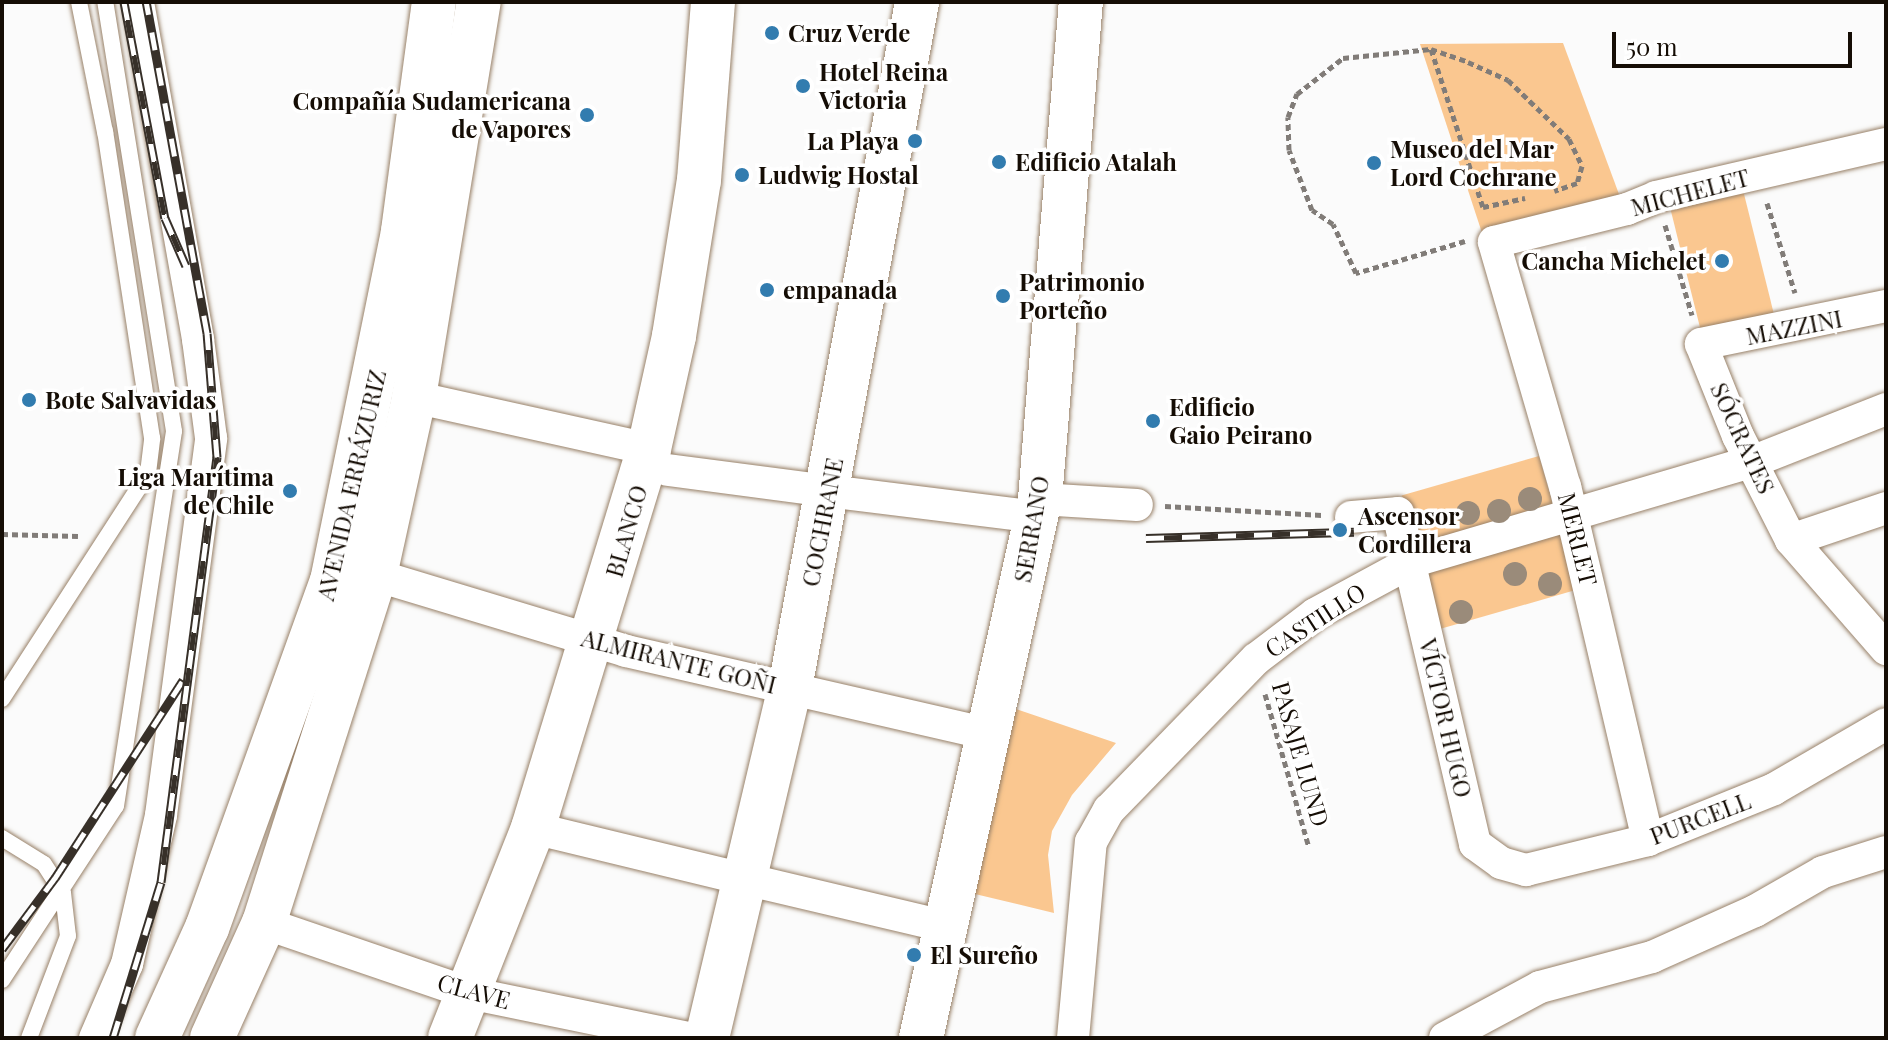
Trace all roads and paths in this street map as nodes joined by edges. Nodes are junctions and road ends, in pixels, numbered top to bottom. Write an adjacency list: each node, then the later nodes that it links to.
1 (79, 2): 31 (lane)
2 (105, 2): 48 (lane)
3 (138, 2): 55 (street)
4 (434, 2): 51 (main road, AVENIDA ERRÁZURIZ)
5 (479, 2): 19 (main road, AVENIDA ERRÁZURIZ)
6 (713, 2): 21 (main road, BLANCO)
7 (917, 2): 38 (main road, COCHRANE)
8 (1080, 6): 26 (main road, SERRANO)
9 (1431, 49): 12 (path); 13 (path); 15 (path)
10 (1886, 144): 11 (street, MICHELET)
11 (1759, 173): 14 (street, MICHELET); 17 (path)
12 (1549, 193)
13 (1535, 196)
14 (1656, 197): 15 (street, MICHELET); 18 (path)
15 (1494, 242): 28 (street, MERLET)
16 (1886, 306): 17 (street, MAZZINI)
17 (1812, 325): 18 (street, MAZZINI)
18 (1701, 344): 22 (street, SÓCRATES)
19 (414, 397): 21 (street); 34 (main road, AVENIDA ERRÁZURIZ)
20 (1886, 409): 22 (street, CASTILLO)
21 (659, 459): 23 (street); 35 (main road, BLANCO)
22 (1754, 461): 28 (street, CASTILLO); 32 (street, SÓCRATES)
23 (812, 489)
24 (844, 493): 26 (street)
25 (1137, 505): 26 (street); 29 (path)
26 (1038, 508): 41 (main road, SERRANO)
27 (1886, 508): 32 (street)
28 (1572, 513): 33 (street, CASTILLO); 44 (street, MERLET)
29 (1351, 517): 33 (street, VÍCTOR HUGO)
30 (2, 534): 31 (path)
31 (111, 537): 39 (lane)
32 (1791, 540): 36 (street, SÓCRATES)
33 (1411, 562): 47 (street, VÍCTOR HUGO); 63 (street, CASTILLO)
34 (375, 575): 35 (street, ALMIRANTE GOÑI); 49 (main road, AVENIDA ERRÁZURIZ)
35 (595, 641): 38 (street, ALMIRANTE GOÑI); 42 (main road, BLANCO)
36 (1886, 649)
37 (1263, 685): 45 (path, PASAJE LUND)
38 (790, 688): 41 (street, ALMIRANTE GOÑI); 61 (main road, COCHRANE)
39 (2, 699)
40 (1886, 724): 44 (street, PURCELL)
41 (988, 734): 50 (main road, SERRANO)
42 (533, 828): 50 (street); 53 (main road, BLANCO)
43 (2, 838): 48 (lane)
44 (1648, 840): 47 (street, PURCELL)
45 (1309, 847)
46 (1886, 852): 64 (street)
47 (1501, 863)
48 (63, 893): 52 (lane); 54 (lane)
49 (264, 923): 53 (street, CLAVE); 58 (main road, AVENIDA ERRÁZURIZ)
50 (944, 926): 62 (main road, SERRANO)
51 (207, 928): 56 (main road, AVENIDA ERRÁZURIZ); 57 (main road)
52 (2, 980)
53 (469, 993): 59 (main road, BLANCO); 60 (street, CLAVE)
54 (29, 1038)
55 (95, 1038)
56 (157, 1038)
57 (184, 1038)
58 (212, 1038)
59 (450, 1038)
60 (689, 1038)
61 (707, 1038)
62 (921, 1038)
63 (1073, 1038)
64 (1445, 1038)

